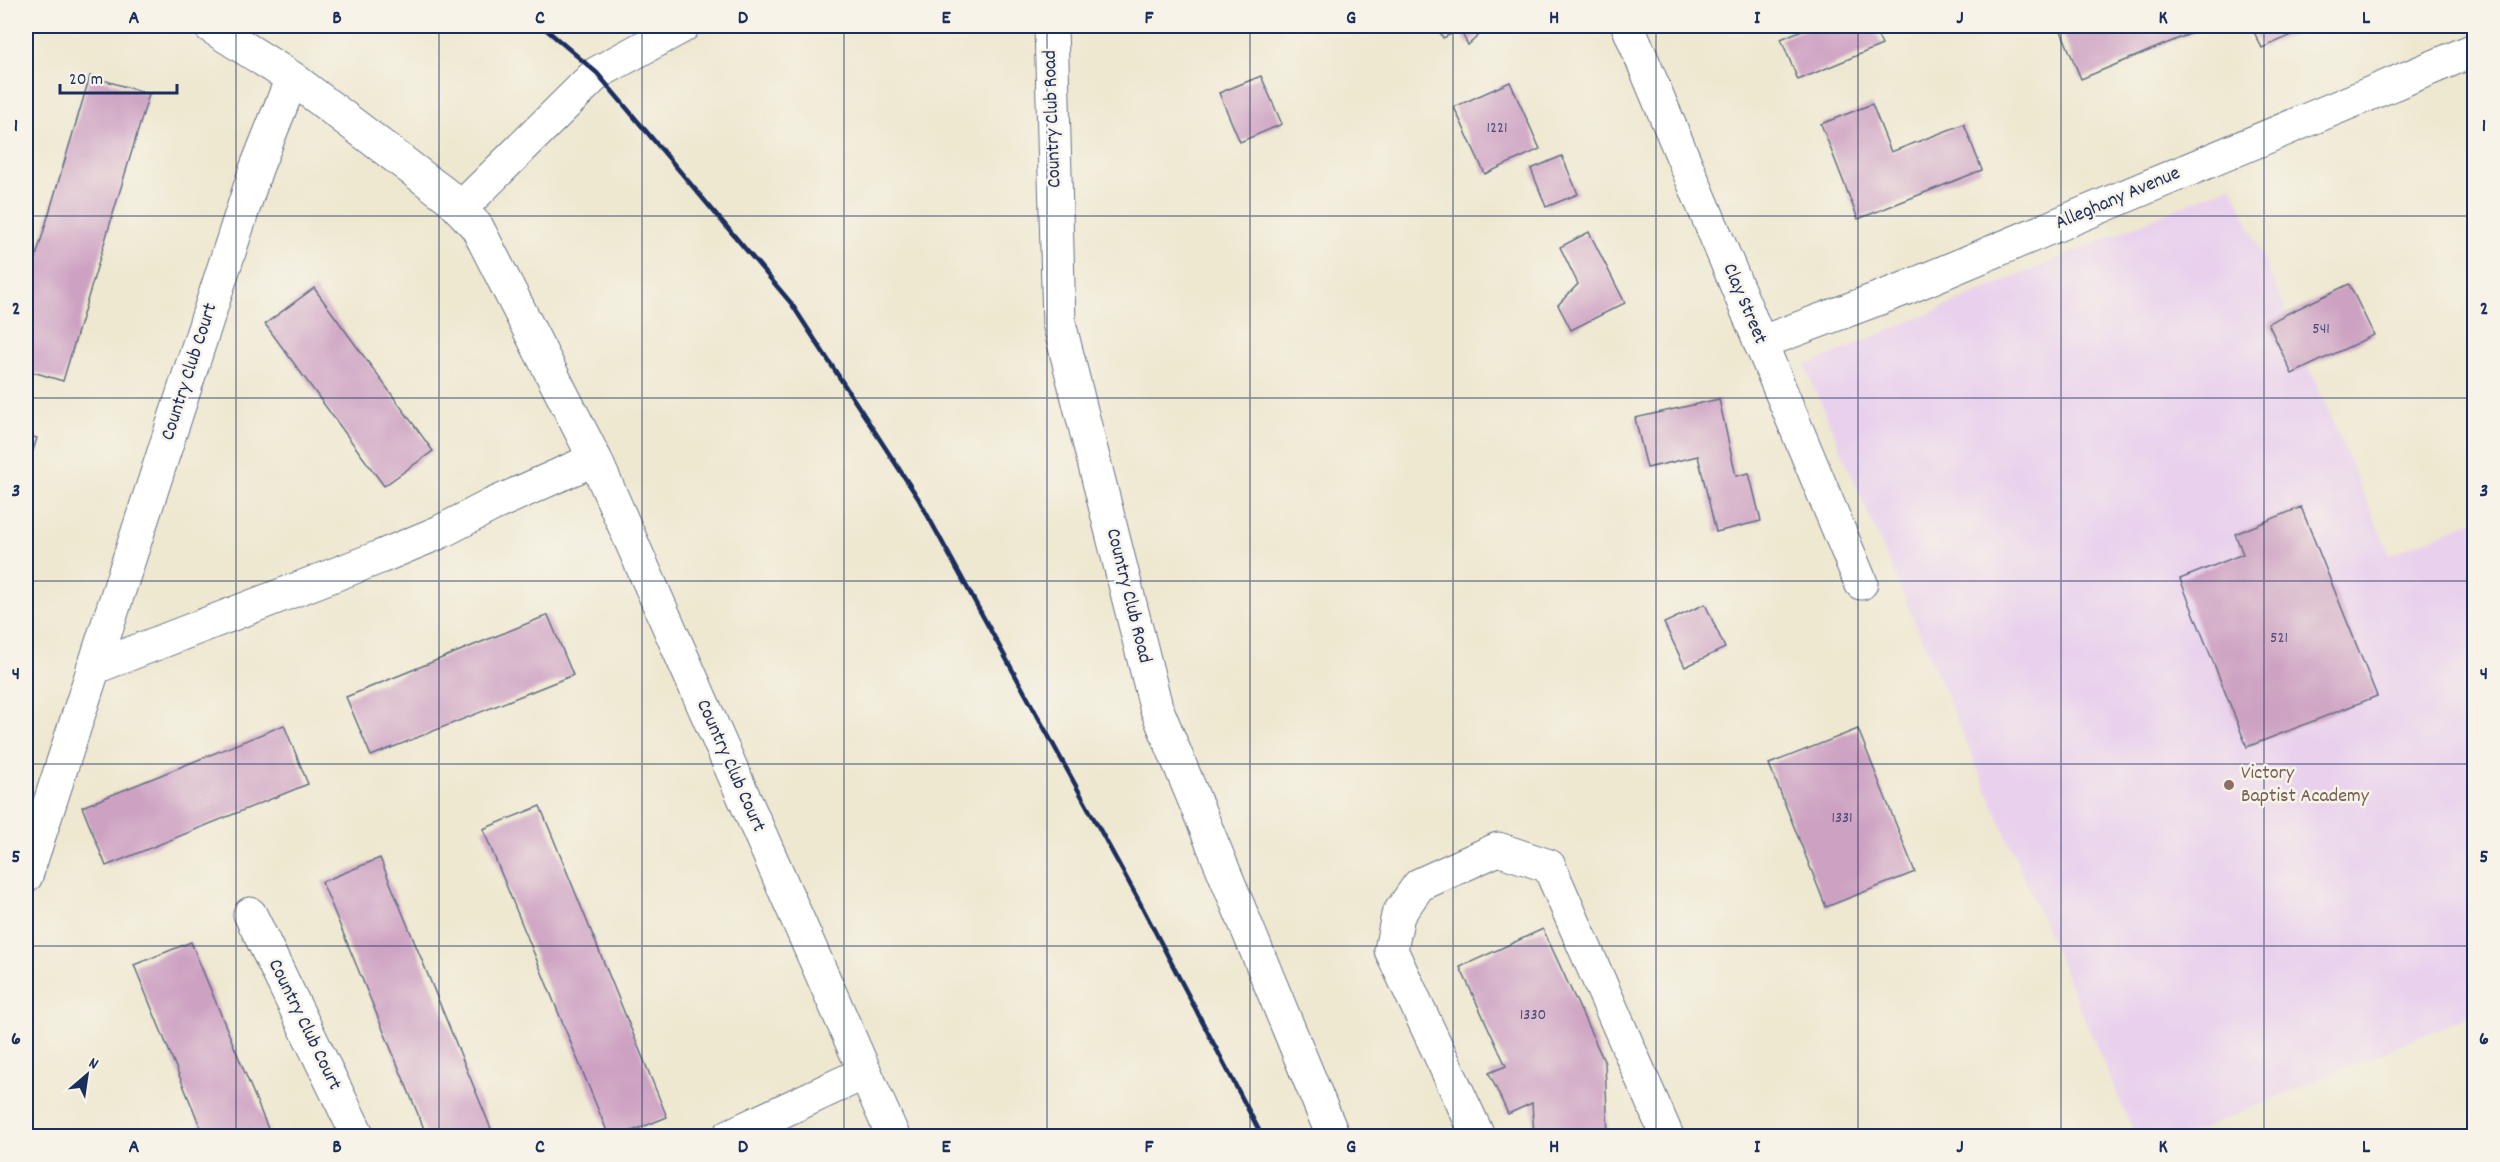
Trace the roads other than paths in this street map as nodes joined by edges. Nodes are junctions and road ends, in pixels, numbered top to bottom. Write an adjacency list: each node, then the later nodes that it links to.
1 (210, 26): 6 (street, Country Club Court)
2 (683, 26): 7 (street)
3 (1051, 26): 18 (street, Country Club Road)
4 (1629, 26): 8 (street, Clay Street)
5 (2475, 50): 8 (street, Alleghany Avenue)
6 (291, 78): 7 (street, Country Club Court); 11 (street, Country Club Court)
7 (460, 209): 9 (street, Country Club Court)
8 (1760, 344): 10 (street, Clay Street)
9 (595, 459): 11 (street); 14 (street, Country Club Court)
10 (1861, 582)
11 (93, 668): 12 (street, Country Club Court)
12 (26, 876)
13 (250, 914): 15 (street, Country Club Court)
14 (864, 1072): 16 (street); 17 (street, Country Club Court)
15 (358, 1137)
16 (729, 1137)
17 (892, 1137)
18 (1333, 1137)
19 (1478, 1137): 20 (street)
20 (1667, 1137)

